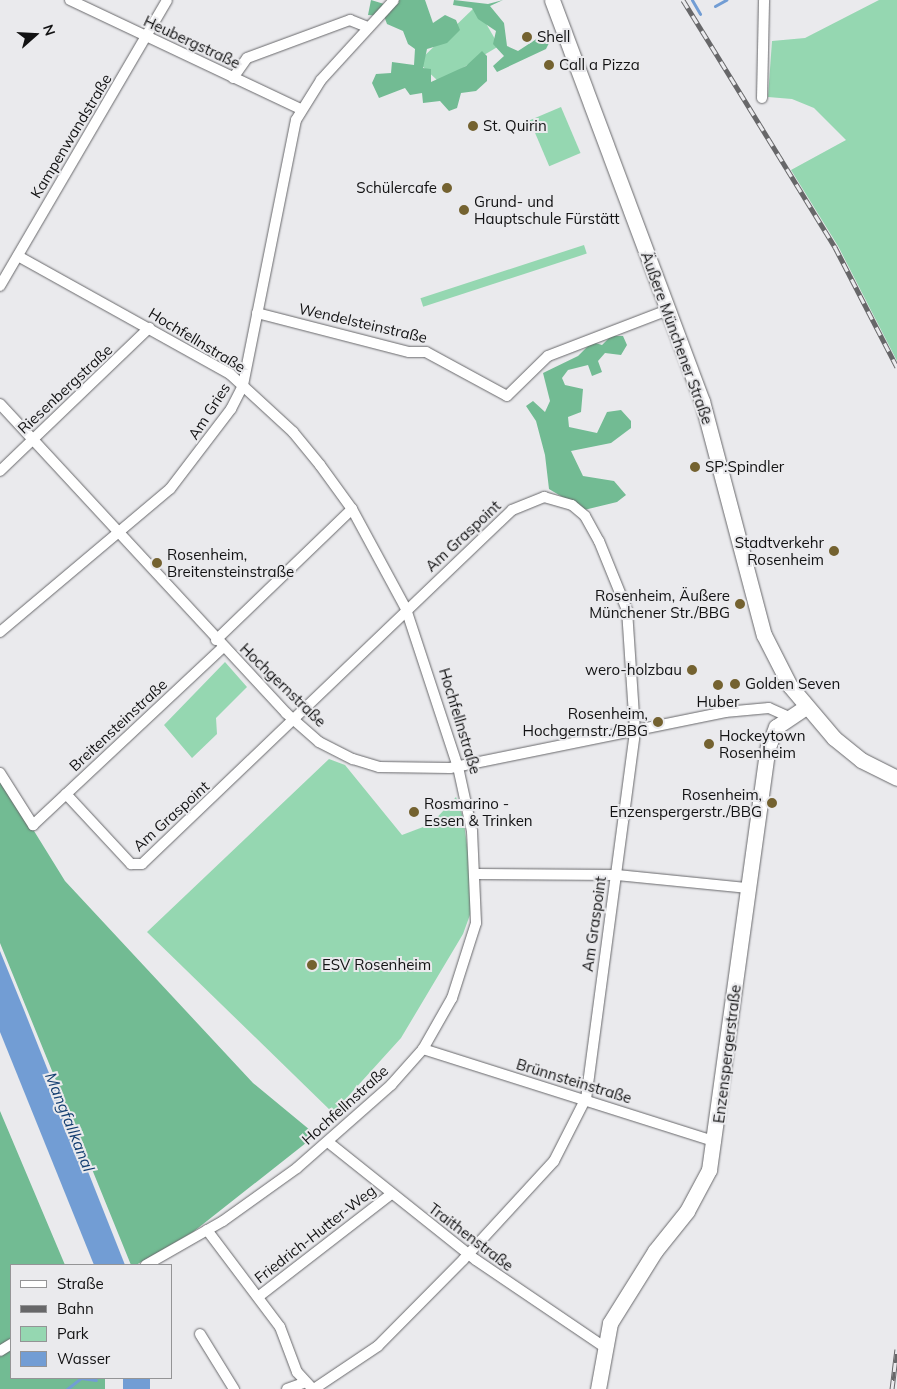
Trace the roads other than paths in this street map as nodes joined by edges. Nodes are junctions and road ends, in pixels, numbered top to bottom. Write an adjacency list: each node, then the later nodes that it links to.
1 (70, 0): 7 (street, Heubergstraße)
2 (167, 0): 7 (street, Kampenwandstraße)
3 (394, 0): 6 (street, Am Gries)
4 (552, 0): 13 (main road, Äußere Münchener Straße)
5 (764, 0): 9 (street)
6 (367, 27): 8 (street); 10 (street, Am Gries)
7 (147, 37): 8 (street, Heubergstraße); 11 (street, Kampenwandstraße)
8 (233, 78): 10 (street, Heubergstraße)
9 (762, 98)
10 (301, 109): 14 (street, Am Gries)
11 (18, 256): 12 (street, Kampenwandstraße); 15 (street, Hochfellnstraße)
12 (0, 286)
13 (668, 310): 14 (street, Wendelsteinstraße); 25 (main road, Äußere Münchener Straße)
14 (257, 313): 16 (street, Am Gries)
15 (149, 328): 16 (street, Hochfellnstraße); 18 (street, Riesenbergstraße)
16 (243, 385): 20 (street, Hochfellnstraße); 21 (street, Am Gries)
17 (0, 404): 18 (street, Hochgernstraße)
18 (33, 440): 19 (street, Riesenbergstraße); 21 (street, Hochgernstraße)
19 (0, 471)
20 (352, 509): 22 (street, Hochfellnstraße); 24 (street, Breitensteinstraße)
21 (120, 533): 23 (street, Am Gries); 24 (street, Hochgernstraße)
22 (406, 609): 27 (street, Am Graspoint); 28 (street, Am Graspoint); 29 (street, Hochfellnstraße)
23 (0, 632)
24 (219, 644): 27 (street, Hochgernstraße); 32 (street, Breitensteinstraße)
25 (806, 707): 26 (main road, Enzenspergerstraße); 31 (main road, Äußere Münchener Straße)
26 (789, 717): 28 (street, Hochgernstraße); 35 (main road, Enzenspergerstraße)
27 (293, 720): 29 (street, Hochgernstraße); 32 (street, Am Graspoint)
28 (635, 732): 29 (street, Hochgernstraße); 34 (street, Am Graspoint)
29 (458, 767): 33 (street, Hochfellnstraße)
30 (0, 773): 32 (street, Breitensteinstraße)
31 (897, 778)
32 (66, 794)
33 (477, 874): 34 (street); 36 (street, Hochfellnstraße)
34 (616, 875): 35 (street); 37 (street, Am Graspoint)
35 (748, 888): 39 (main road, Enzenspergerstraße)
36 (423, 1049): 37 (street, Brünnsteinstraße); 38 (street, Hochfellnstraße)
37 (586, 1098): 39 (street, Brünnsteinstraße); 42 (street, Am Graspoint)
38 (328, 1142): 40 (street, Traithenstraße); 41 (street, Hochfellnstraße)
39 (716, 1142): 46 (main road, Enzenspergerstraße)
40 (390, 1195): 42 (street, Traithenstraße); 44 (street, Friedrich-Hutter-Weg)
41 (208, 1230): 43 (street, Hochfellnstraße); 44 (street)
42 (468, 1254): 46 (street, Traithenstraße); 47 (street, Am Graspoint)
43 (148, 1264)
44 (258, 1298): 47 (street)
45 (200, 1334): 48 (street)
46 (603, 1346): 50 (main road, Enzenspergerstraße)
47 (311, 1387): 49 (street, Am Graspoint)
48 (234, 1389)
49 (287, 1389)
50 (598, 1389)

